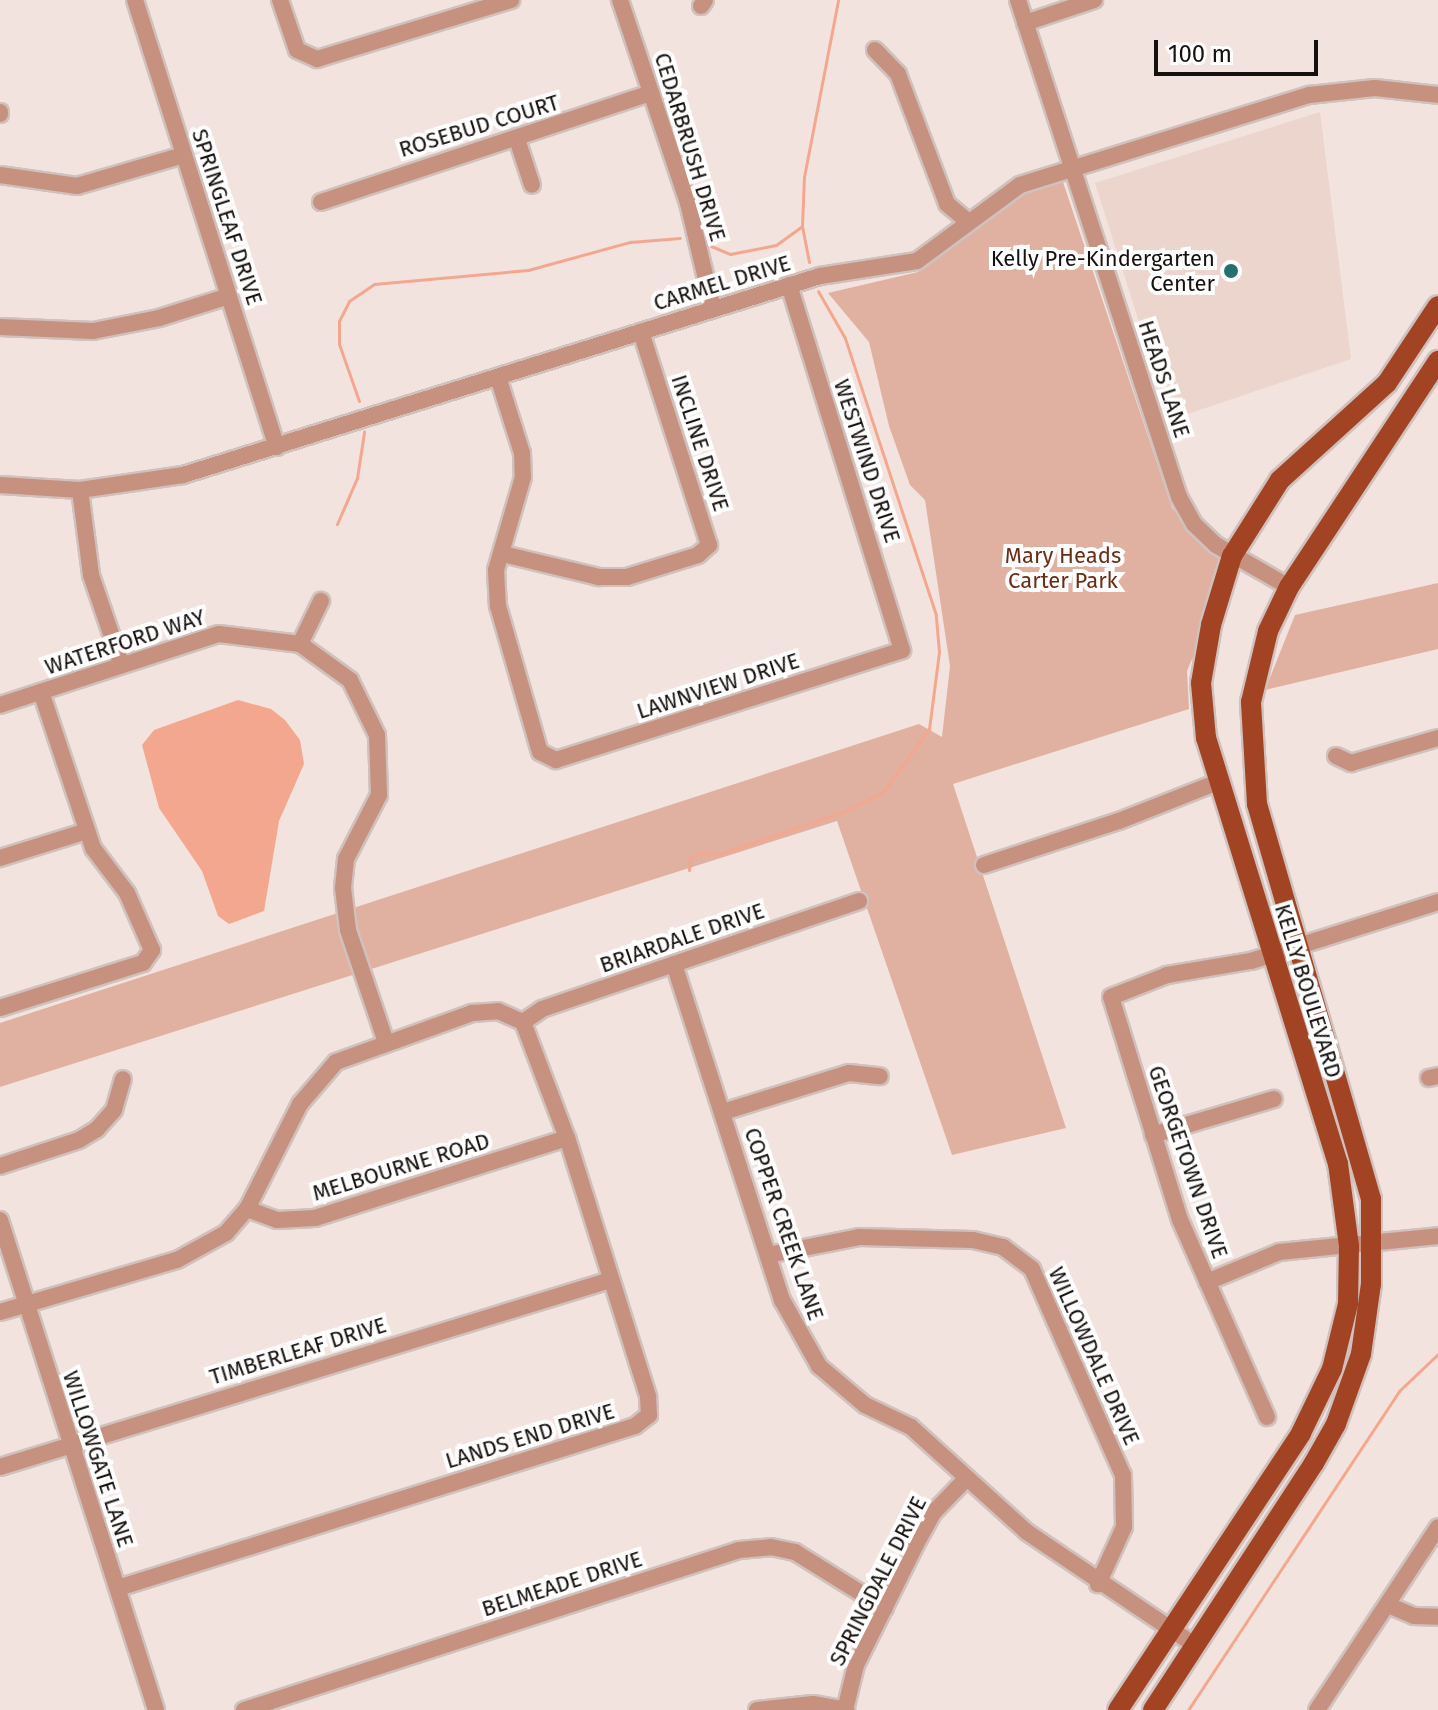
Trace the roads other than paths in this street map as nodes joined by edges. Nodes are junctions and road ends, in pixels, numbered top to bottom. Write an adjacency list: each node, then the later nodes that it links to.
1 (135, 0): 12 (street, SPRINGLEAF DRIVE)
2 (280, 0): 3 (street)
3 (511, 0)
4 (620, 0): 9 (street, CEDARBRUSH DRIVE)
5 (1018, 0): 7 (street, HEADS LANE)
6 (1094, 0): 7 (street)
7 (1025, 23): 13 (street, HEADS LANE)
8 (875, 50): 17 (street)
9 (651, 93): 11 (street, ROSEBUD COURT); 21 (street, CEDARBRUSH DRIVE)
10 (1438, 95): 13 (street, CARMEL DRIVE)
11 (517, 139): 15 (street); 16 (street, ROSEBUD COURT)
12 (184, 155): 14 (street); 19 (street, SPRINGLEAF DRIVE)
13 (1072, 169): 17 (street, CARMEL DRIVE); 30 (street, HEADS LANE)
14 (0, 175)
15 (532, 185)
16 (321, 202)
17 (967, 221): 18 (street, CARMEL DRIVE)
18 (789, 285): 21 (street, CARMEL DRIVE); 34 (street, WESTWIND DRIVE)
19 (229, 296): 22 (street); 26 (street, SPRINGLEAF DRIVE)
20 (1438, 306): 30 (main road, KELLY BOULEVARD)
21 (713, 309): 23 (street, CARMEL DRIVE)
22 (0, 327)
23 (641, 332): 25 (street, CARMEL DRIVE); 29 (street, INCLINE DRIVE)
24 (1438, 361): 31 (main road, KELLY BOULEVARD)
25 (498, 377): 26 (street, CARMEL DRIVE); 29 (street)
26 (277, 447): 28 (street, CARMEL DRIVE)
27 (0, 485): 28 (street, CARMEL DRIVE)
28 (80, 490): 35 (street)
29 (503, 554): 34 (street, LAWNVIEW DRIVE)
30 (1232, 556): 31 (street, HEADS LANE); 40 (main road, KELLY BOULEVARD)
31 (1289, 587): 46 (main road, KELLY BOULEVARD)
32 (321, 601): 33 (street)
33 (300, 644): 35 (street, WATERFORD WAY); 51 (street, WATERFORD WAY)
34 (902, 650)
35 (121, 663): 36 (street, WATERFORD WAY)
36 (41, 692): 37 (street, WATERFORD WAY); 41 (street)
37 (0, 705)
38 (1438, 738): 39 (street)
39 (1336, 756)
40 (1218, 782): 43 (street); 47 (main road, KELLY BOULEVARD)
41 (87, 831): 42 (street); 49 (street)
42 (0, 858)
43 (984, 865)
44 (859, 901): 48 (street, BRIARDALE DRIVE)
45 (1438, 902): 46 (street)
46 (1296, 948): 47 (street); 63 (main road, KELLY BOULEVARD)
47 (1272, 955): 56 (street, GEORGETOWN DRIVE); 62 (main road, KELLY BOULEVARD)
48 (674, 964): 50 (street, BRIARDALE DRIVE); 55 (street, COPPER CREEK LANE)
49 (0, 1008)
50 (523, 1022): 51 (street); 57 (street, LANDS END DRIVE)
51 (386, 1042): 59 (street)
52 (880, 1076): 55 (street)
53 (123, 1079): 58 (street)
54 (1274, 1099): 56 (street)
55 (723, 1112): 64 (street, COPPER CREEK LANE)
56 (1153, 1135): 66 (street, GEORGETOWN DRIVE)
57 (567, 1138): 59 (street, MELBOURNE ROAD); 65 (street, LANDS END DRIVE)
58 (0, 1166)
59 (247, 1209): 67 (street)
60 (0, 1220): 67 (street, WILLOWGATE LANE)
61 (1438, 1236): 63 (street)
62 (1349, 1246): 63 (street); 66 (street); 79 (main road, KELLY BOULEVARD)
63 (1373, 1246): 80 (main road, KELLY BOULEVARD)
64 (768, 1255): 72 (street, COPPER CREEK LANE); 74 (street, WILLOWDALE DRIVE)
65 (610, 1280): 70 (street, TIMBERLEAF DRIVE); 75 (street, LANDS END DRIVE)
66 (1207, 1282): 69 (street, GEORGETOWN DRIVE)
67 (23, 1304): 68 (street); 70 (street, WILLOWGATE LANE)
68 (0, 1312)
69 (1267, 1417)
70 (69, 1444): 71 (street, TIMBERLEAF DRIVE); 75 (street, WILLOWGATE LANE)
71 (0, 1467)
72 (965, 1480): 74 (street, COPPER CREEK LANE); 77 (street, SPRINGDALE DRIVE)
73 (1438, 1527): 76 (street)
74 (1098, 1584): 79 (street, COPPER CREEK LANE)
75 (118, 1588): 81 (street, WILLOWGATE LANE)
76 (1388, 1605): 78 (street); 87 (street)
77 (885, 1608): 82 (street, BELMEADE DRIVE); 84 (street, SPRINGDALE DRIVE)
78 (1438, 1617)
79 (1170, 1630): 80 (street, COPPER CREEK LANE); 85 (main road, KELLY BOULEVARD)
80 (1196, 1646): 86 (main road, KELLY BOULEVARD)
81 (156, 1710)
82 (244, 1710)
83 (757, 1710): 84 (street)
84 (845, 1710)
85 (1118, 1710)
86 (1153, 1710)
87 (1317, 1710)

